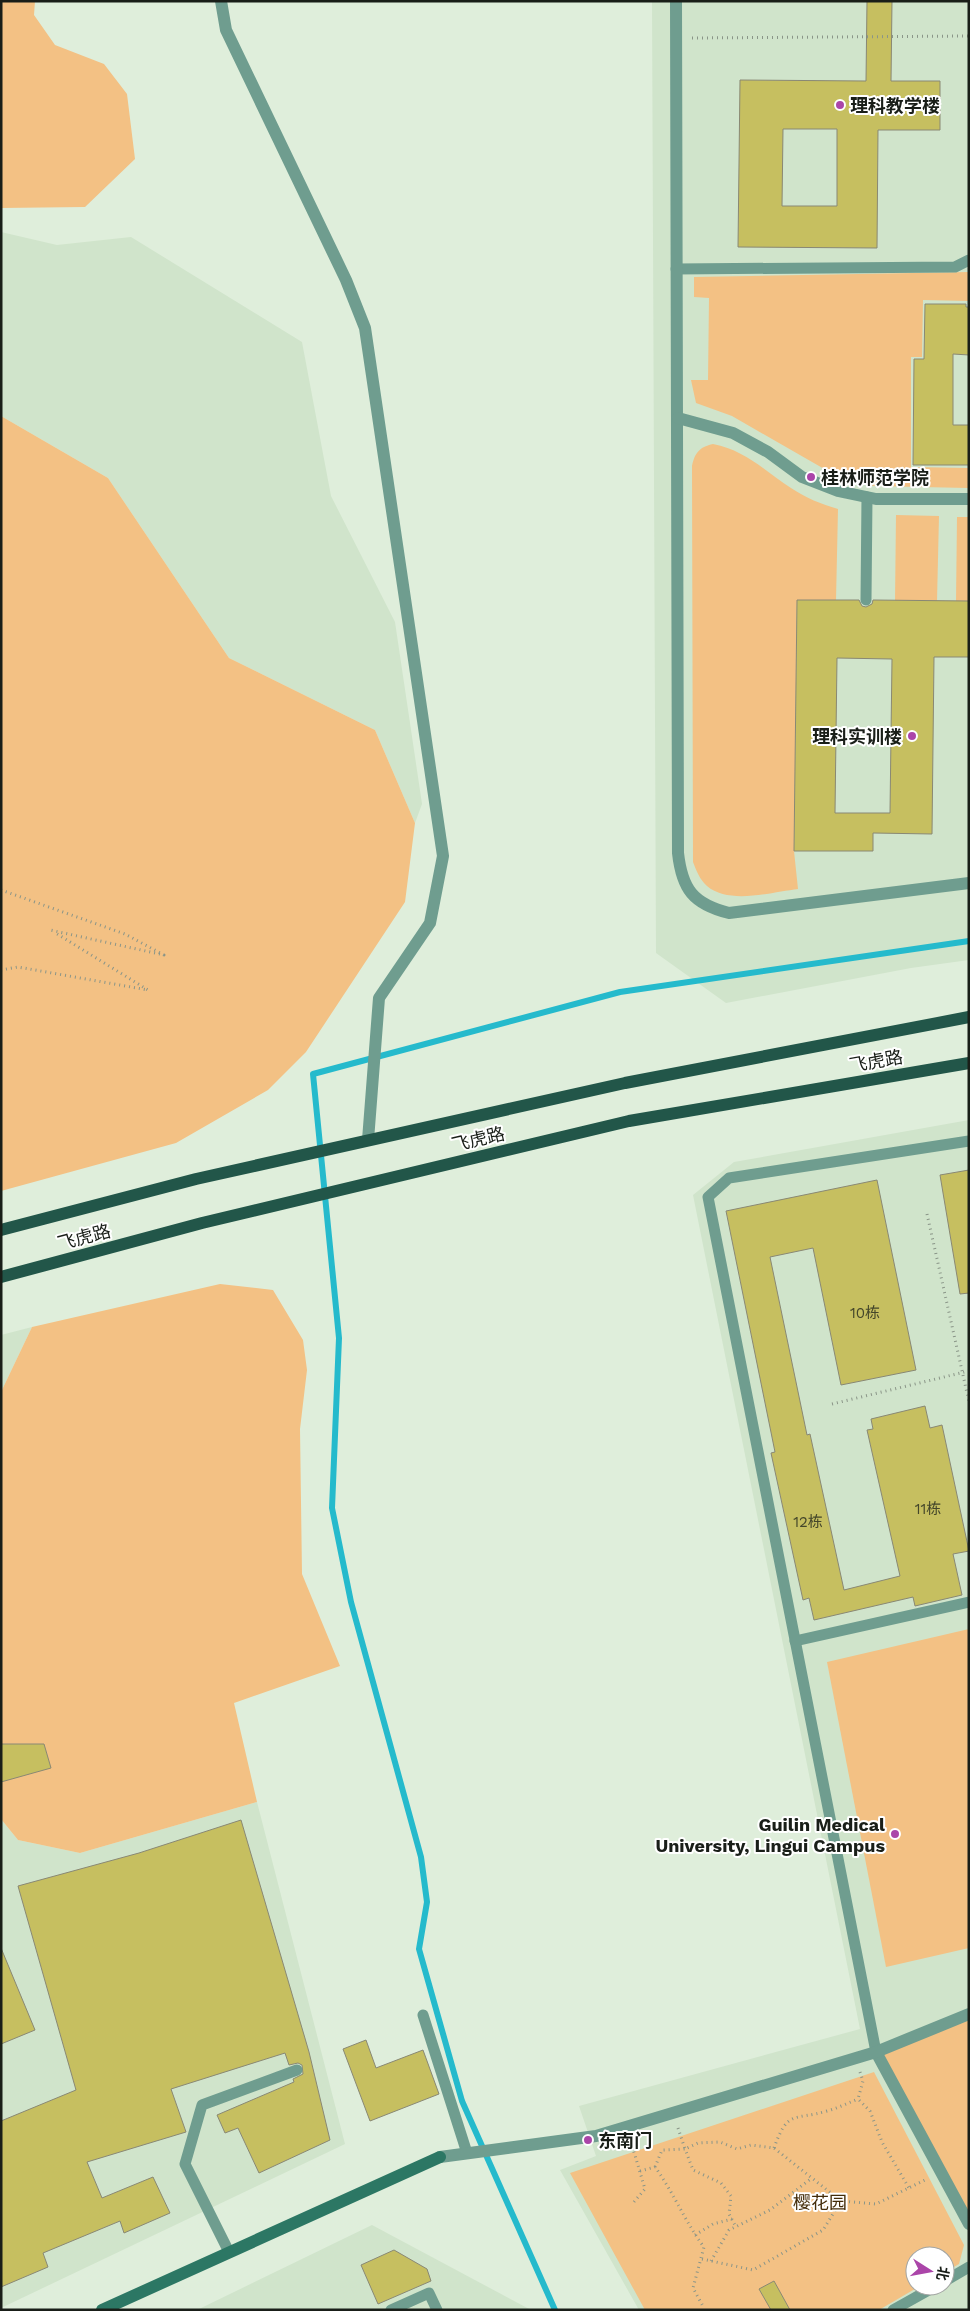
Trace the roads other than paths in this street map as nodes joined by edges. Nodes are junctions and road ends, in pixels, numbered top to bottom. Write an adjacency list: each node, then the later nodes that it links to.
1 (221, 1): 12 (street)
2 (676, 1): 4 (street)
3 (969, 260): 4 (lane)
4 (676, 269): 5 (street)
5 (678, 418): 6 (street); 9 (street)
6 (867, 497): 7 (street); 8 (lane)
7 (969, 499)
8 (866, 600)
9 (969, 883)
10 (969, 1017): 12 (main road, 飞虎路)
11 (969, 1063): 15 (main road, 飞虎路)
12 (368, 1140): 14 (main road, 飞虎路)
13 (969, 1141): 17 (lane)
14 (1, 1230)
15 (1, 1277)
16 (969, 1602): 17 (lane)
17 (795, 1641): 20 (lane)
18 (969, 2014): 20 (street)
19 (423, 2015): 22 (lane)
20 (876, 2052): 22 (street); 23 (street)
21 (297, 2070): 24 (lane)
22 (472, 2153): 24 (street)
23 (969, 2224)
24 (230, 2252): 28 (street)
25 (969, 2267): 26 (lane)
26 (955, 2275)
27 (918, 2296): 31 (lane)
28 (102, 2310)
29 (392, 2310): 30 (lane)
30 (437, 2310)
31 (893, 2310)

